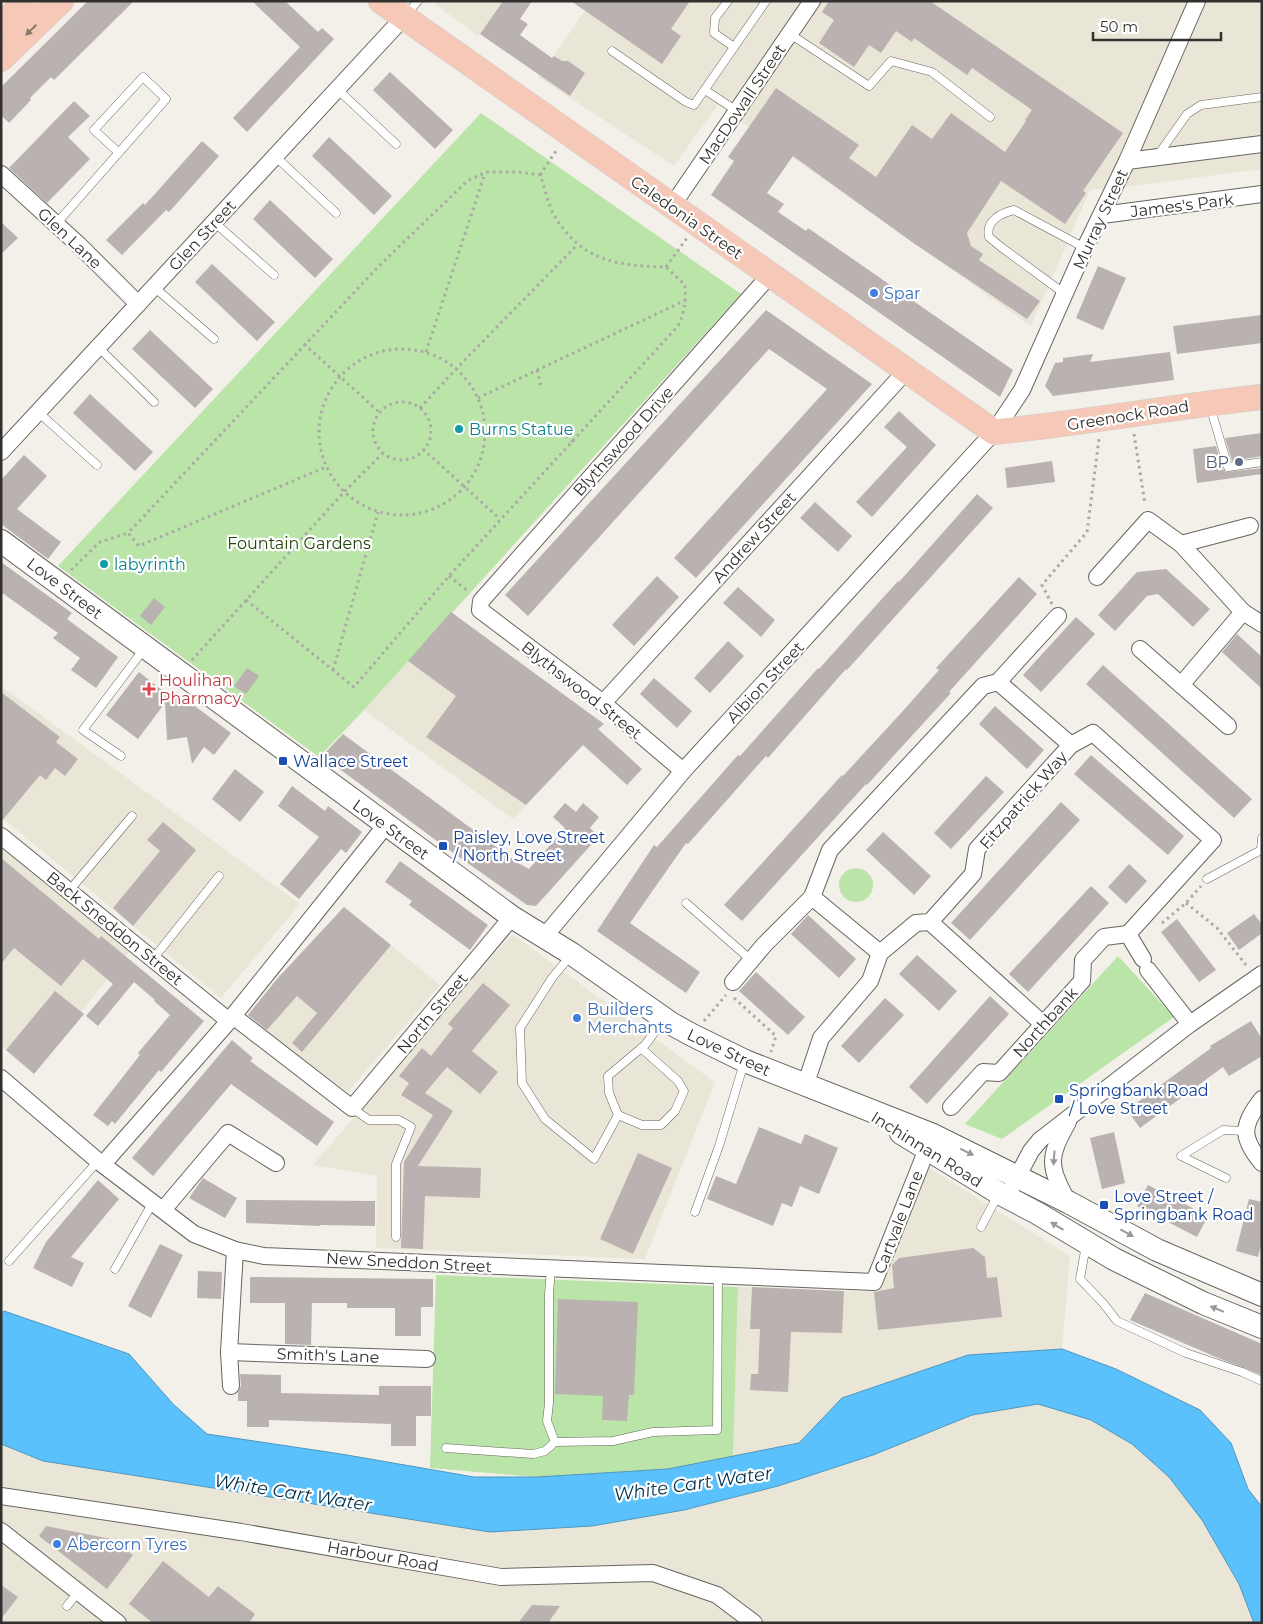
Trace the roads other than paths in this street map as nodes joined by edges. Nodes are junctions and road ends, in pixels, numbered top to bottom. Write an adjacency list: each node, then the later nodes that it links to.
1 (26, 1): 9 (main road)
2 (61, 1): 13 (main road, one-way to 13)
3 (381, 1): 8 (main road, Caledonia Street)
4 (728, 1): 11 (lane)
5 (766, 1): 11 (lane)
6 (812, 1): 10 (street, MacDowall Street)
7 (1196, 1): 24 (street, Murray Street)
8 (411, 9): 14 (street, Glen Street); 27 (main road, Caledonia Street)
9 (1, 26)
10 (790, 34): 17 (street, MacDowall Street); 18 (lane)
11 (734, 47): 15 (lane)
12 (612, 51): 15 (lane)
13 (1, 59)
14 (337, 89): 19 (lane); 22 (street, Glen Street)
15 (705, 90): 17 (lane)
16 (1262, 97): 23 (lane)
17 (737, 111): 27 (street, MacDowall Street)
18 (990, 117)
19 (396, 144)
20 (1262, 144): 23 (street)
21 (118, 152): 21 (lane); 31 (lane)
22 (276, 156): 28 (lane); 30 (street, Glen Street)
23 (1157, 157): 24 (street)
24 (1127, 161): 29 (street, Murray Street)
25 (1, 174): 31 (street, Glen Lane)
26 (1262, 194): 29 (street, James's Park)
27 (672, 206): 34 (main road, Caledonia Street)
28 (336, 213)
29 (1102, 215): 32 (street, Murray Street)
30 (214, 222): 33 (lane); 35 (street, Glen Street)
31 (56, 224): 37 (street, Glen Lane)
32 (1085, 248): 36 (street, Murray Street); 36 (lane)
33 (274, 275)
34 (770, 275): 40 (main road, Caledonia Street); 53 (street, Blythswood Drive)
35 (154, 287): 37 (street, Glen Street); 38 (lane)
36 (1065, 294): 45 (street, Murray Street)
37 (138, 304): 39 (street, Glen Street)
38 (214, 339)
39 (98, 347): 42 (lane); 44 (street, Glen Street)
40 (906, 371): 45 (main road, Caledonia Street); 61 (street, Andrew Street)
41 (1262, 397): 43 (main road, Greenock Road)
42 (154, 402)
43 (1209, 403): 45 (main road, Greenock Road); 47 (lane)
44 (38, 412): 46 (street, Glen Street); 48 (lane)
45 (994, 432): 65 (street, Albion Street)
46 (1, 452)
47 (1262, 462)
48 (97, 465)
49 (1250, 526): 51 (street)
50 (1, 541): 57 (street, Love Street)
51 (1181, 544): 52 (street); 54 (street)
52 (1097, 577)
53 (481, 605): 61 (street, Blythswood Street)
54 (1244, 612): 56 (street); 60 (street)
55 (1058, 616): 59 (street)
56 (1262, 624)
57 (145, 648): 64 (lane); 67 (street, Love Street)
58 (1140, 649): 60 (street)
59 (998, 682): 63 (street); 73 (street)
60 (1181, 685): 62 (street)
61 (603, 703): 65 (street, Blythswood Street)
62 (1228, 726)
63 (1071, 745): 76 (street, Fitzpatrick Way); 78 (street, Fitzpatrick Way)
64 (121, 756)
65 (683, 771): 77 (street, Albion Street)
66 (132, 816): 72 (lane)
67 (386, 826): 75 (street, Love Street); 85 (street)
68 (1, 836): 72 (street, Back Sneddon Street)
69 (1262, 838): 71 (lane)
70 (219, 876): 81 (lane)
71 (1207, 879)
72 (69, 891): 81 (street, Back Sneddon Street)
73 (812, 897): 79 (street); 82 (street)
74 (686, 903): 82 (lane)
75 (512, 917): 77 (street, Love Street); 96 (street, North Street)
76 (930, 922): 79 (street, Fitzpatrick Way); 87 (street)
77 (544, 937): 80 (street, Love Street)
78 (1139, 952): 87 (street, Northbank); 88 (street)
79 (880, 953): 92 (street)
80 (572, 954): 86 (street, Love Street); 97 (lane)
81 (153, 959): 85 (street, Back Sneddon Street)
82 (751, 960): 84 (street)
83 (1259, 976): 88 (street)
84 (733, 982)
85 (231, 1019): 96 (street, Back Sneddon Street); 101 (street)
86 (665, 1019): 89 (lane); 90 (street, Love Street)
87 (1043, 1024): 95 (street, Northbank)
88 (1190, 1024): 98 (street)
89 (641, 1048): 97 (lane); 97 (lane)
90 (754, 1065): 92 (street, Love Street); 109 (lane)
91 (1, 1078): 101 (street, New Sneddon Street)
92 (806, 1086): 94 (street, Love Street)
93 (1262, 1099): 99 (street)
94 (857, 1106): 100 (street, Inchinnan Road)
95 (951, 1107)
96 (352, 1108): 111 (lane)
97 (618, 1115)
98 (1072, 1115): 104 (street); 107 (street, one-way to 107)
99 (1245, 1130): 103 (street); 105 (lane)
100 (929, 1142): 104 (street, Inchinnan Road, one-way to 104); 106 (street, Inchinnan Road); 118 (street, Cartvale Lane)
101 (101, 1162): 108 (street, New Sneddon Street); 114 (lane)
102 (276, 1163): 108 (street)
103 (1262, 1163)
104 (1017, 1176): 106 (street); 107 (street, Inchinnan Road)
105 (1226, 1178)
106 (1003, 1196): 110 (lane); 112 (street, Inchinnan Road, one-way to 106)
107 (1068, 1202): 119 (street, Inchinnan Road, one-way to 119)
108 (158, 1206): 113 (street, New Sneddon Street); 115 (lane)
109 (695, 1212)
110 (981, 1227)
111 (396, 1237)
112 (1087, 1244): 120 (street, Inchinnan Road, one-way to 112); 123 (lane)
113 (236, 1250): 116 (street, New Sneddon Street); 121 (street)
114 (9, 1261)
115 (115, 1268)
116 (551, 1268): 117 (street, New Sneddon Street); 125 (lane)
117 (718, 1276): 118 (street, New Sneddon Street); 125 (lane)
118 (874, 1282)
119 (1262, 1295)
120 (1262, 1327)
121 (228, 1352): 122 (street, Smith's Lane); 124 (street)
122 (427, 1359)
123 (1262, 1381)
124 (231, 1386)
125 (555, 1442): 126 (lane)
126 (446, 1448)
127 (1, 1496): 132 (street, Harbour Road)
128 (1, 1531): 129 (street)
129 (78, 1592): 130 (lane); 131 (street)
130 (67, 1606)
131 (118, 1623)
132 (754, 1623)

